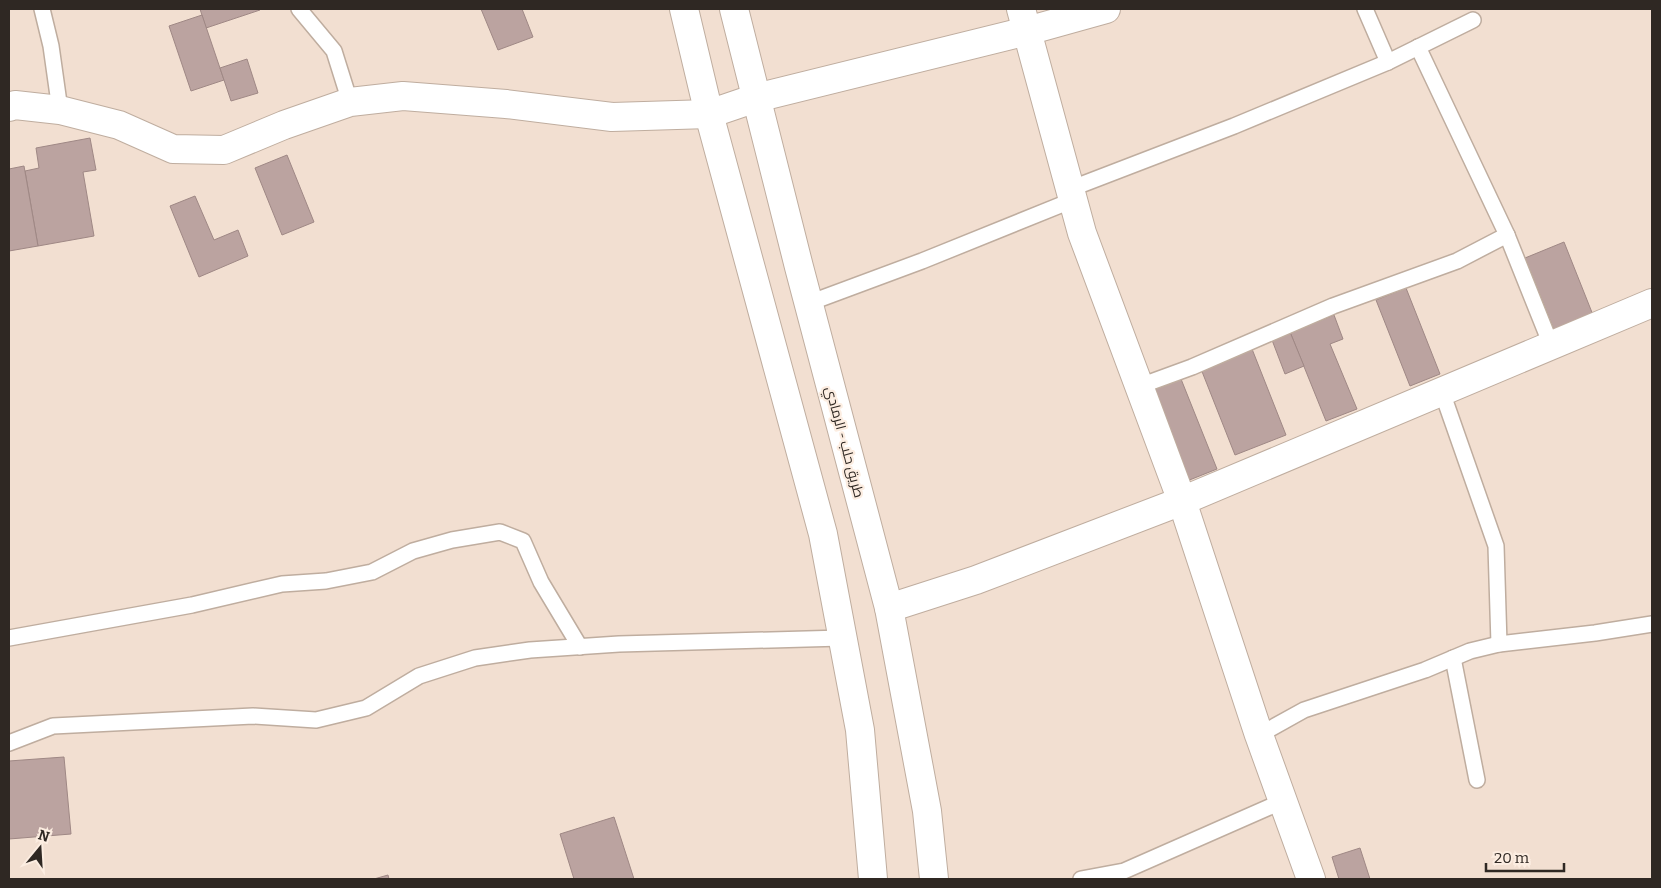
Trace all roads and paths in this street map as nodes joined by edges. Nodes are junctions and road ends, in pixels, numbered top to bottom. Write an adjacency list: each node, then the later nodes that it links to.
1 (42, 9): 14 (lane)
2 (299, 9): 12 (lane)
3 (684, 9): 15 (main road)
4 (734, 9): 11 (main road, طريق حلب - الرمادي)
5 (1106, 9): 7 (main road)
6 (1365, 9): 10 (lane)
7 (1024, 20): 11 (main road); 16 (main road)
8 (1473, 20): 9 (lane)
9 (1418, 47): 10 (lane); 17 (lane)
10 (1388, 62): 16 (lane)
11 (756, 98): 15 (main road); 18 (main road, طريق حلب - الرمادي)
12 (350, 102): 14 (main road); 15 (main road)
13 (9, 107): 14 (main road)
14 (60, 110)
15 (709, 114): 27 (main road)
16 (1072, 195): 18 (lane); 21 (main road)
17 (1507, 235): 20 (lane); 21 (lane)
18 (808, 302): 24 (main road, طريق حلب - الرمادي)
19 (1652, 303): 20 (main road)
20 (1551, 345): 22 (main road)
21 (1140, 386): 23 (main road)
22 (1442, 392): 23 (main road); 28 (lane)
23 (1182, 501): 24 (main road); 31 (main road)
24 (888, 608): 36 (main road, طريق حلب - الرمادي)
25 (1652, 624): 28 (lane)
26 (9, 638): 29 (lane)
27 (842, 638): 29 (lane); 35 (main road)
28 (1499, 644): 30 (lane)
29 (580, 647): 32 (lane)
30 (1453, 658): 31 (lane); 33 (lane)
31 (1259, 735): 34 (main road)
32 (9, 743)
33 (1477, 780)
34 (1283, 802): 37 (lane); 38 (main road)
35 (873, 879)
36 (934, 879)
37 (1082, 879)
38 (1311, 879)

